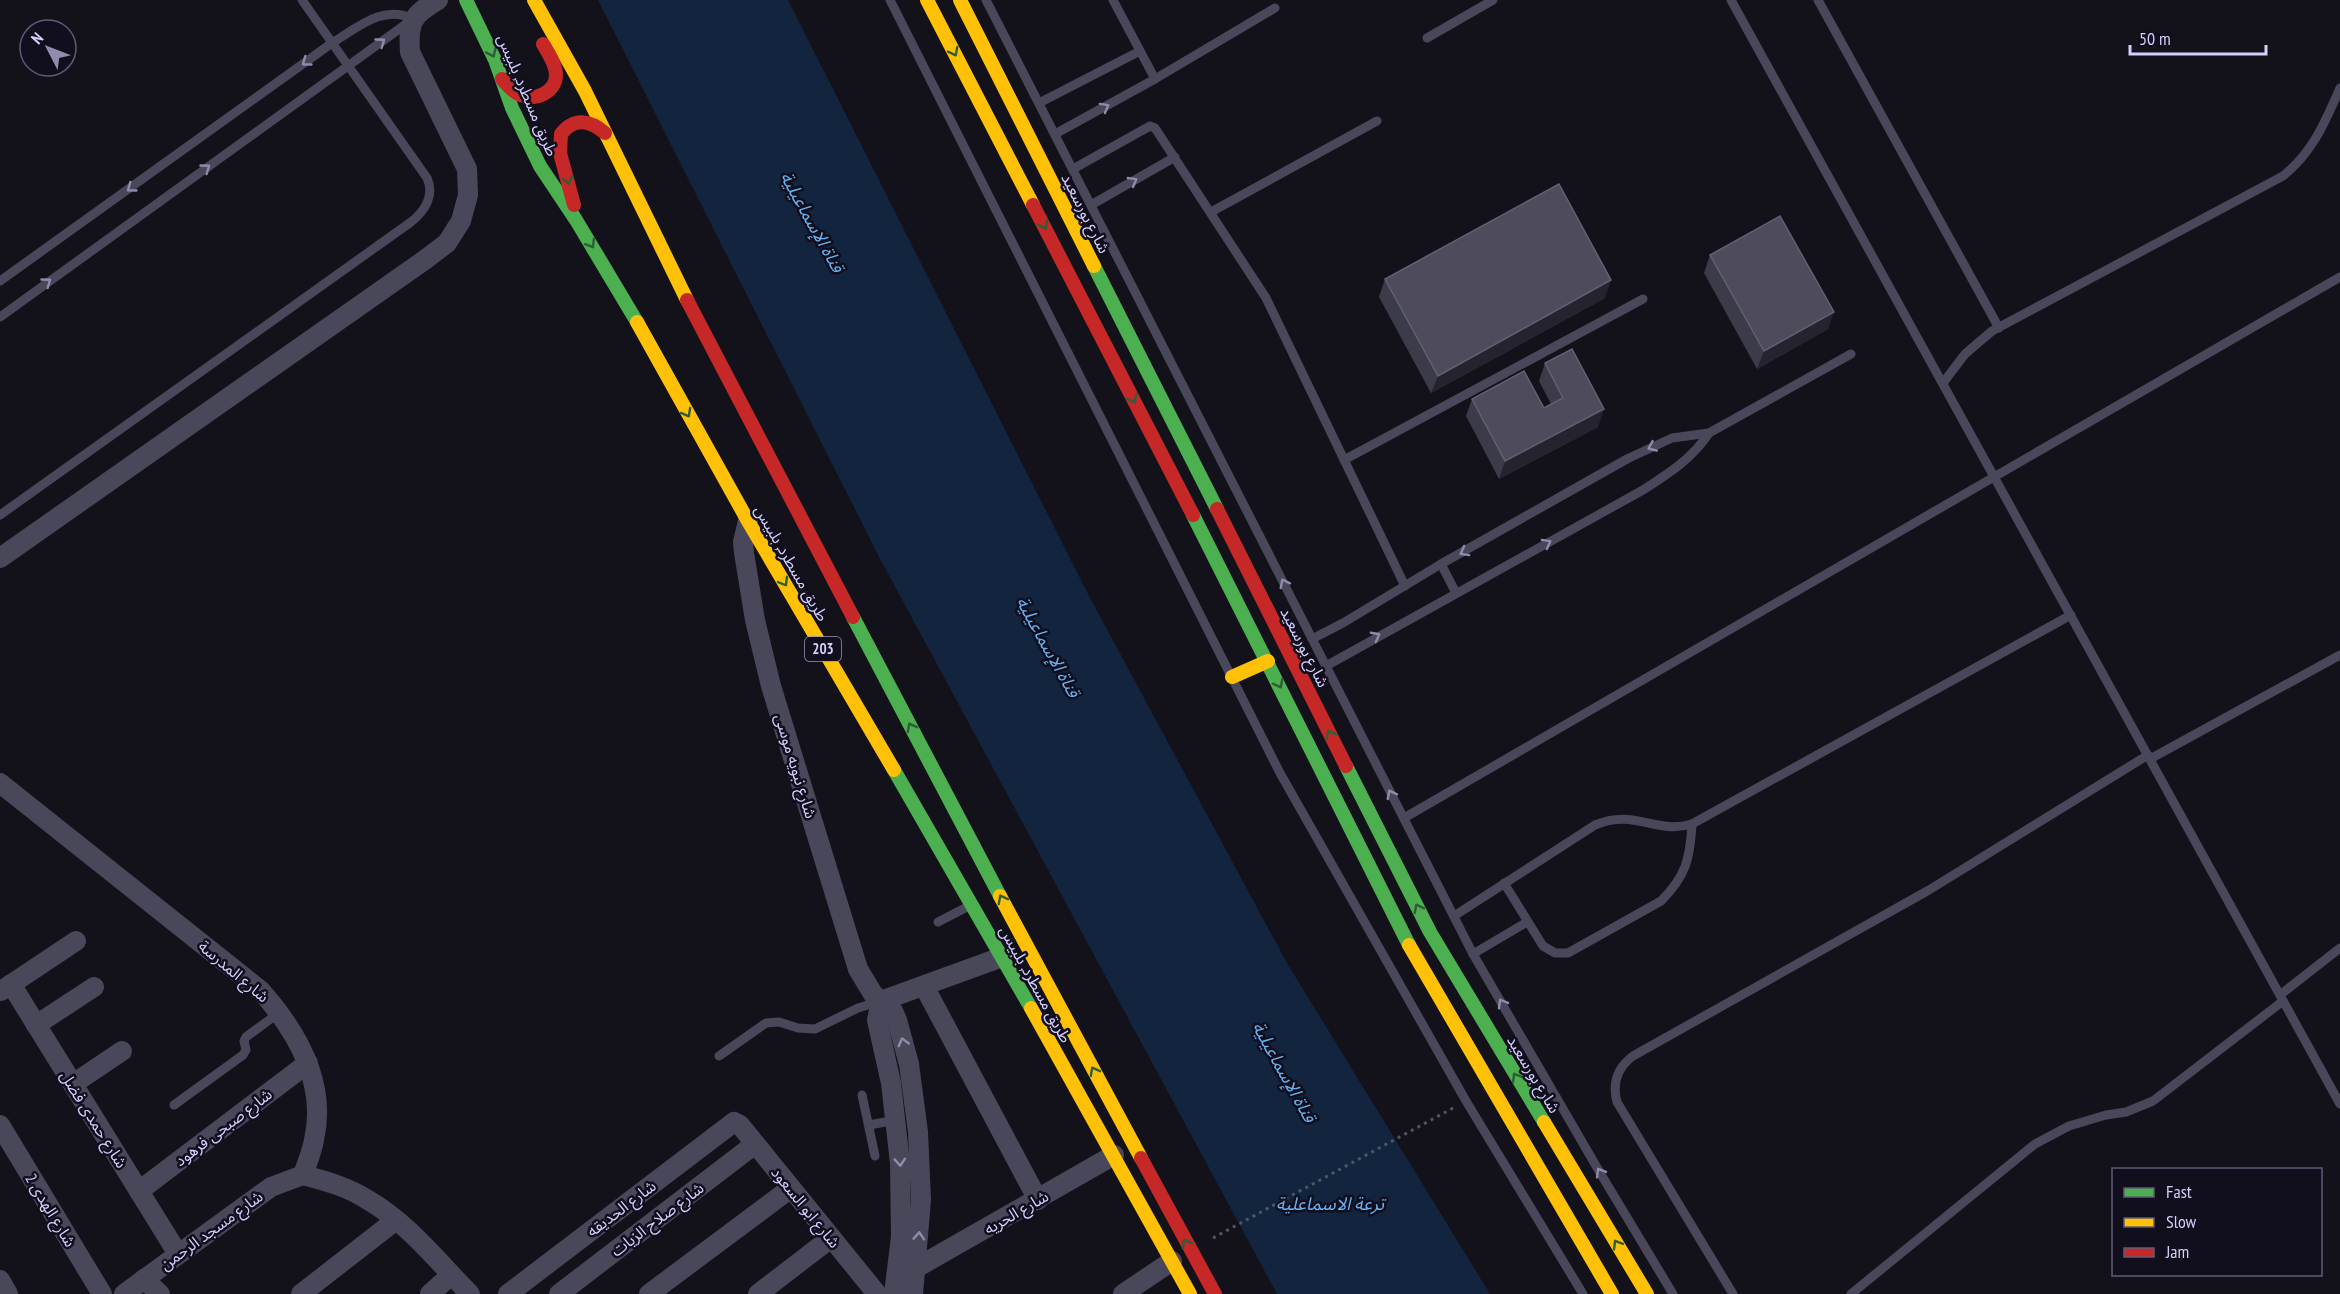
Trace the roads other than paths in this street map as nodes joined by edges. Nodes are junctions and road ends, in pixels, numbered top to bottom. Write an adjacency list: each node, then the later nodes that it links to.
1 (302, 0): 17 (lane)
2 (438, 0): 15 (street)
3 (466, 0): 20 (main road, طريق مسطرد, بلبيس / 203, one-way to 20)
4 (529, 0): 20 (main road)
5 (534, 0): 25 (main road, طريق مسطرد, بلبيس / 203)
6 (890, 0): 53 (lane)
7 (927, 0): 51 (main road, one-way to 51)
8 (960, 0): 118 (main road, شارع بورسعيد, one-way to 8)
9 (986, 0): 23 (lane)
10 (1113, 0): 18 (lane)
11 (1493, 0): 16 (lane)
12 (1731, 0): 38 (lane)
13 (1820, 1): 36 (lane)
14 (1275, 8): 21 (lane)
15 (417, 10): 17 (lane); 19 (lane, one-way to 15); 44 (street)
16 (1427, 38)
17 (332, 43): 19 (lane); 33 (lane, one-way to 33)
18 (1140, 51): 21 (lane); 23 (lane)
19 (349, 65): 35 (lane, one-way to 19); 42 (lane)
20 (502, 79): 31 (main road, طريق مسطرد, بلبيس / 203)
21 (1155, 79): 26 (lane, one-way to 21)
22 (2340, 88): 36 (lane)
23 (1039, 103): 26 (lane)
24 (1377, 121): 30 (lane)
25 (605, 133): 31 (main road, one-way to 31); 115 (main road, طريق مسطرد, بلبيس / 203, one-way to 25)
26 (1055, 134): 28 (lane)
27 (1175, 157): 28 (lane); 29 (lane, one-way to 27); 30 (lane)
28 (1073, 168): 29 (lane)
29 (1091, 205): 49 (lane, one-way to 29)
30 (1211, 212): 40 (lane)
31 (576, 220): 43 (main road, طريق مسطرد, بلبيس / 203, one-way to 43)
32 (2340, 277): 41 (lane)
33 (0, 281)
34 (1643, 299): 40 (lane)
35 (0, 317)
36 (1999, 328): 38 (lane)
37 (1851, 354): 39 (lane)
38 (1943, 383): 41 (lane)
39 (1708, 433): 45 (lane, one-way to 45); 47 (lane, one-way to 39)
40 (1344, 460): 46 (lane)
41 (1994, 475): 48 (lane); 56 (lane)
42 (0, 515)
43 (748, 521): 59 (main road, طريق مسطرد, بلبيس / 203, one-way to 59); 71 (street, شارع نبويه موسى)
44 (0, 558)
45 (1441, 564): 46 (lane); 47 (lane)
46 (1405, 586): 49 (lane)
47 (1456, 593): 52 (lane, one-way to 47)
48 (2071, 615): 54 (lane); 57 (lane)
49 (1312, 639): 52 (lane)
50 (2340, 655): 54 (lane)
51 (1268, 661): 53 (main road); 117 (main road, one-way to 117)
52 (1326, 666): 56 (lane, one-way to 52)
53 (1232, 677): 116 (lane)
54 (2149, 757): 70 (lane); 120 (lane)
55 (0, 783): 72 (street, شارع المدرسة)
56 (1404, 818): 60 (lane)
57 (1692, 824): 58 (lane); 62 (lane)
58 (1504, 883): 60 (lane); 62 (lane)
59 (973, 904): 61 (lane); 66 (main road, طريق مسطرد, بلبيس / 203)
60 (1454, 916): 65 (lane)
61 (938, 922)
62 (1527, 922): 65 (lane)
63 (76, 941): 68 (street)
64 (2340, 948): 70 (lane)
65 (1473, 954): 119 (lane, one-way to 65)
66 (1002, 957): 67 (street); 87 (main road, طريق مسطرد, بلبيس / 203)
67 (924, 986): 71 (street); 91 (street)
68 (6, 987): 73 (street, شارع حمدى فضل)
69 (94, 987): 73 (street)
70 (2282, 998): 79 (lane); 121 (lane)
71 (881, 1001): 75 (lane); 81 (street); 96 (street, شارع نبويه موسى, one-way to 71)
72 (280, 1012): 76 (street, شارع المدرسة); 80 (lane)
73 (36, 1025): 77 (street, شارع حمدى فضل)
74 (122, 1051): 77 (street)
75 (719, 1056)
76 (308, 1063): 88 (street, شارع المدرسة); 90 (street, شارع صبحى فرهود)
77 (73, 1084): 90 (street, شارع حمدى فضل)
78 (862, 1095): 84 (lane)
79 (2340, 1104)
80 (174, 1105)
81 (896, 1120): 84 (lane); 111 (street, one-way to 111)
82 (734, 1122): 85 (street, شارع ابو السعود); 107 (street, شارع الحديقه)
83 (0, 1125): 101 (street, شارع الهدى 2)
84 (868, 1125): 86 (lane)
85 (755, 1144): 89 (street, شارع ابو السعود); 108 (street, شارع صلاح الزيات)
86 (875, 1155)
87 (1114, 1155): 91 (street, شارع الحريه); 95 (main road, طريق مسطرد, بلبيس / 203)
88 (303, 1175): 92 (street); 94 (street, شارع مسجد الرحمن)
89 (790, 1188): 93 (street, شارع ابو السعود); 109 (street)
90 (139, 1191): 94 (street, شارع حمدى فضل)
91 (1038, 1200): 96 (street, شارع الحريه)
92 (396, 1220): 97 (street); 104 (street)
93 (831, 1238): 110 (street); 111 (street, شارع ابو السعود)
94 (178, 1254): 98 (street, شارع مسجد الرحمن)
95 (1172, 1261): 113 (street); 114 (main road, طريق مسطرد, بلبيس / 203)
96 (916, 1268): 112 (street, شارع نبويه موسى)
97 (452, 1275): 105 (street); 106 (street)
98 (144, 1279): 102 (street, شارع مسجد الرحمن); 103 (street)
99 (0, 1280): 100 (street)
100 (8, 1294)
101 (102, 1294)
102 (124, 1294)
103 (160, 1294)
104 (301, 1294)
105 (430, 1294)
106 (470, 1294)
107 (508, 1294)
108 (559, 1294)
109 (649, 1294)
110 (758, 1294)
111 (880, 1294)
112 (913, 1294)
113 (1123, 1294)
114 (1190, 1294)
115 (1215, 1294)
116 (1583, 1294)
117 (1612, 1294)
118 (1647, 1294)
119 (1673, 1294)
120 (1733, 1294)
121 (1851, 1294)

